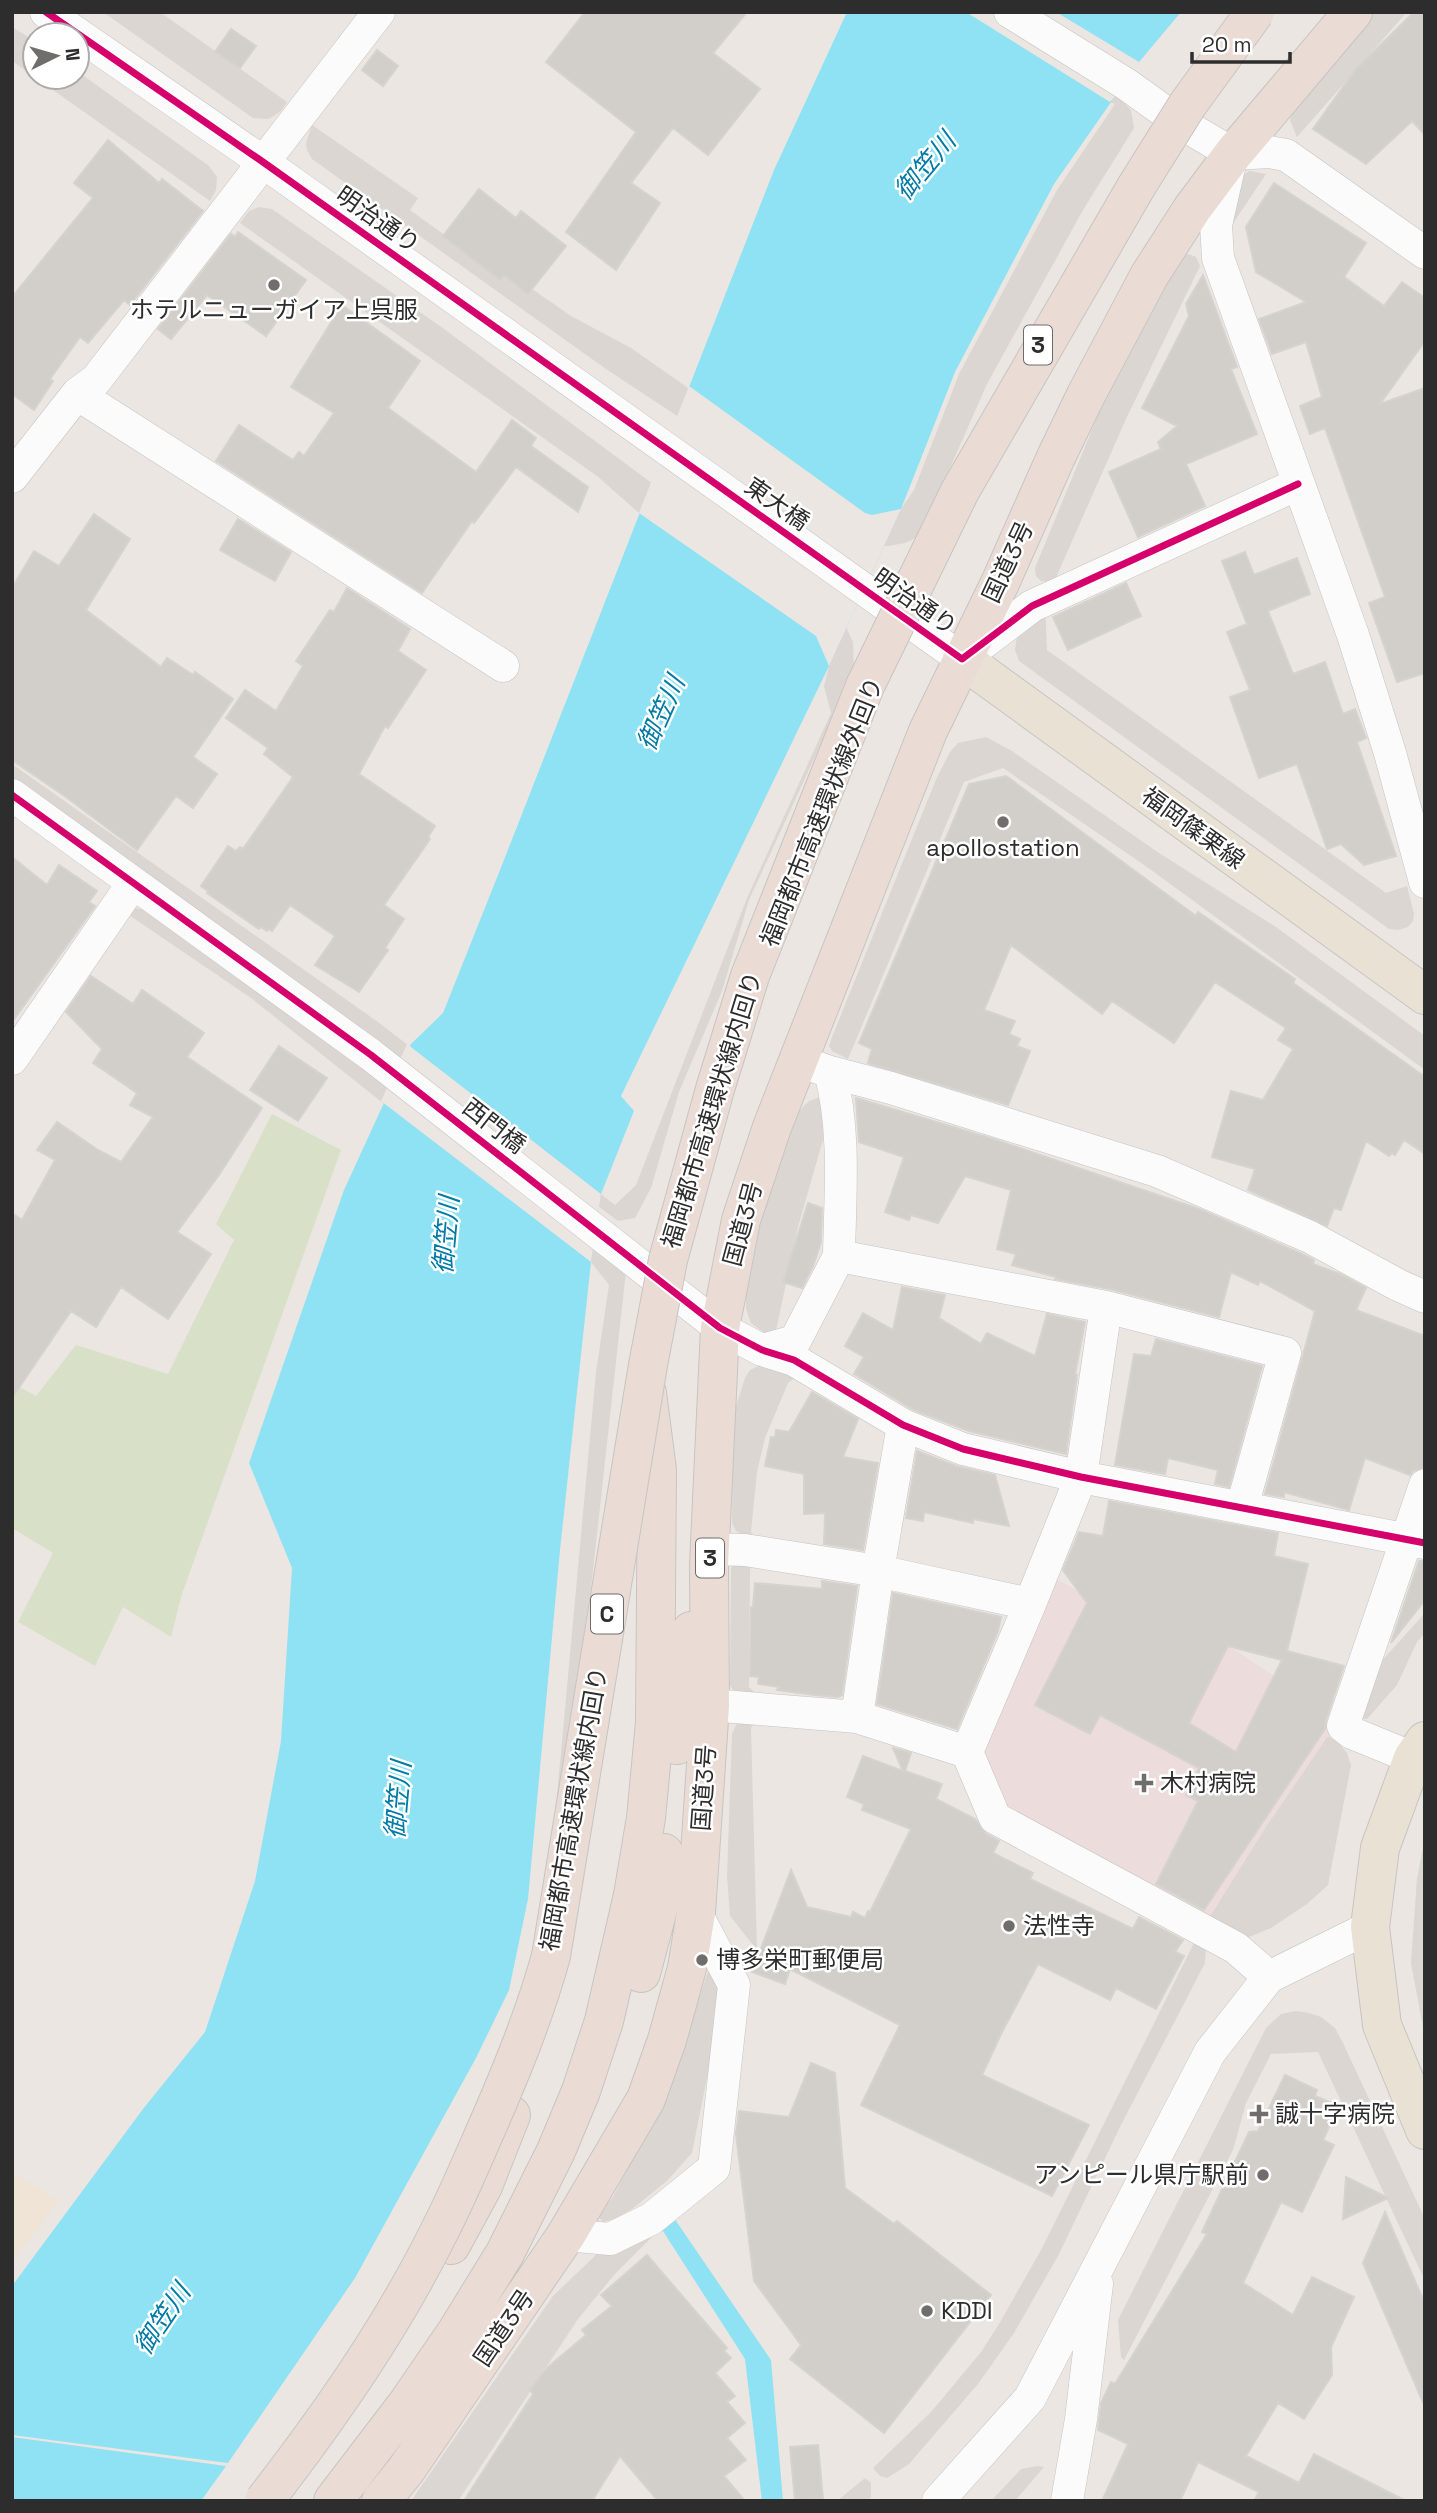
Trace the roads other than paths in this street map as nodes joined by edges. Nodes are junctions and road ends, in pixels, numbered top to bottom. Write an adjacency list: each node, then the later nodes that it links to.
1 (46, 12): 9 (street, 明治通り)
2 (379, 12): 9 (street)
3 (1010, 12): 7 (street)
4 (1255, 12): 50 (highway, 福岡都市高速環状線内回り / C, bridge)
5 (1264, 12): 7 (highway, 3); 51 (highway, 福岡都市高速環状線外回り / C, bridge)
6 (1353, 12): 8 (highway, 国道3号 / 3)
7 (1179, 122): 8 (street); 16 (highway, 3)
8 (1233, 155): 10 (street); 14 (street); 17 (highway, 国道3号 / 3)
9 (263, 162): 11 (street); 12 (street, 明治通り)
10 (1425, 253)
11 (77, 394): 13 (street); 18 (street)
12 (685, 463): 15 (street, 東大橋)
13 (12, 477)
14 (1298, 484): 17 (street); 20 (street)
15 (848, 576): 16 (street, 明治通り)
16 (909, 621): 17 (street, 明治通り); 26 (highway, 3)
17 (962, 659): 22 (main road, 福岡篠栗線); 24 (highway, 国道3号 / 3)
18 (503, 666)
19 (12, 795): 21 (street, 西門橋)
20 (1425, 882)
21 (133, 883): 23 (street); 26 (street, 西門橋)
22 (1425, 995)
23 (12, 1059)
24 (814, 1067): 25 (street); 27 (street); 29 (highway, 国道3号 / 3)
25 (839, 1256): 28 (street); 31 (street)
26 (652, 1273): 29 (street, 西門橋); 30 (highway, 3)
27 (1425, 1297)
28 (1106, 1307): 33 (street); 35 (street)
29 (720, 1328): 31 (street, 西門橋); 37 (highway, 国道3号 / 3)
30 (641, 1342): 50 (highway, 3); 52 (highway)
31 (762, 1350): 32 (street, 西門橋)
32 (903, 1425): 33 (street, 西門橋); 38 (street)
33 (1081, 1477): 35 (street, 西門橋); 39 (street)
34 (1425, 1485): 36 (street)
35 (1242, 1507): 36 (street, 西門橋)
36 (1415, 1542): 42 (street)
37 (710, 1557): 38 (street); 40 (highway, 国道3号 / 3); 52 (highway)
38 (878, 1571): 39 (street); 41 (street)
39 (1030, 1604): 43 (street)
40 (710, 1705): 41 (street); 44 (highway, 国道3号 / 3)
41 (856, 1717): 43 (street)
42 (1419, 1749): 45 (main road)
43 (967, 1752): 46 (street)
44 (696, 1913): 48 (highway, 国道3号 / 3); 48 (street)
45 (1370, 1927): 46 (street); 47 (main road)
46 (1269, 1977): 49 (street)
47 (1420, 2108)
48 (566, 2235): 53 (highway, 国道3号 / 3)
49 (1100, 2264): 54 (street); 55 (street)
50 (263, 2501)
51 (274, 2501)
52 (335, 2501)
53 (381, 2501)
54 (938, 2501)
55 (1067, 2501)

